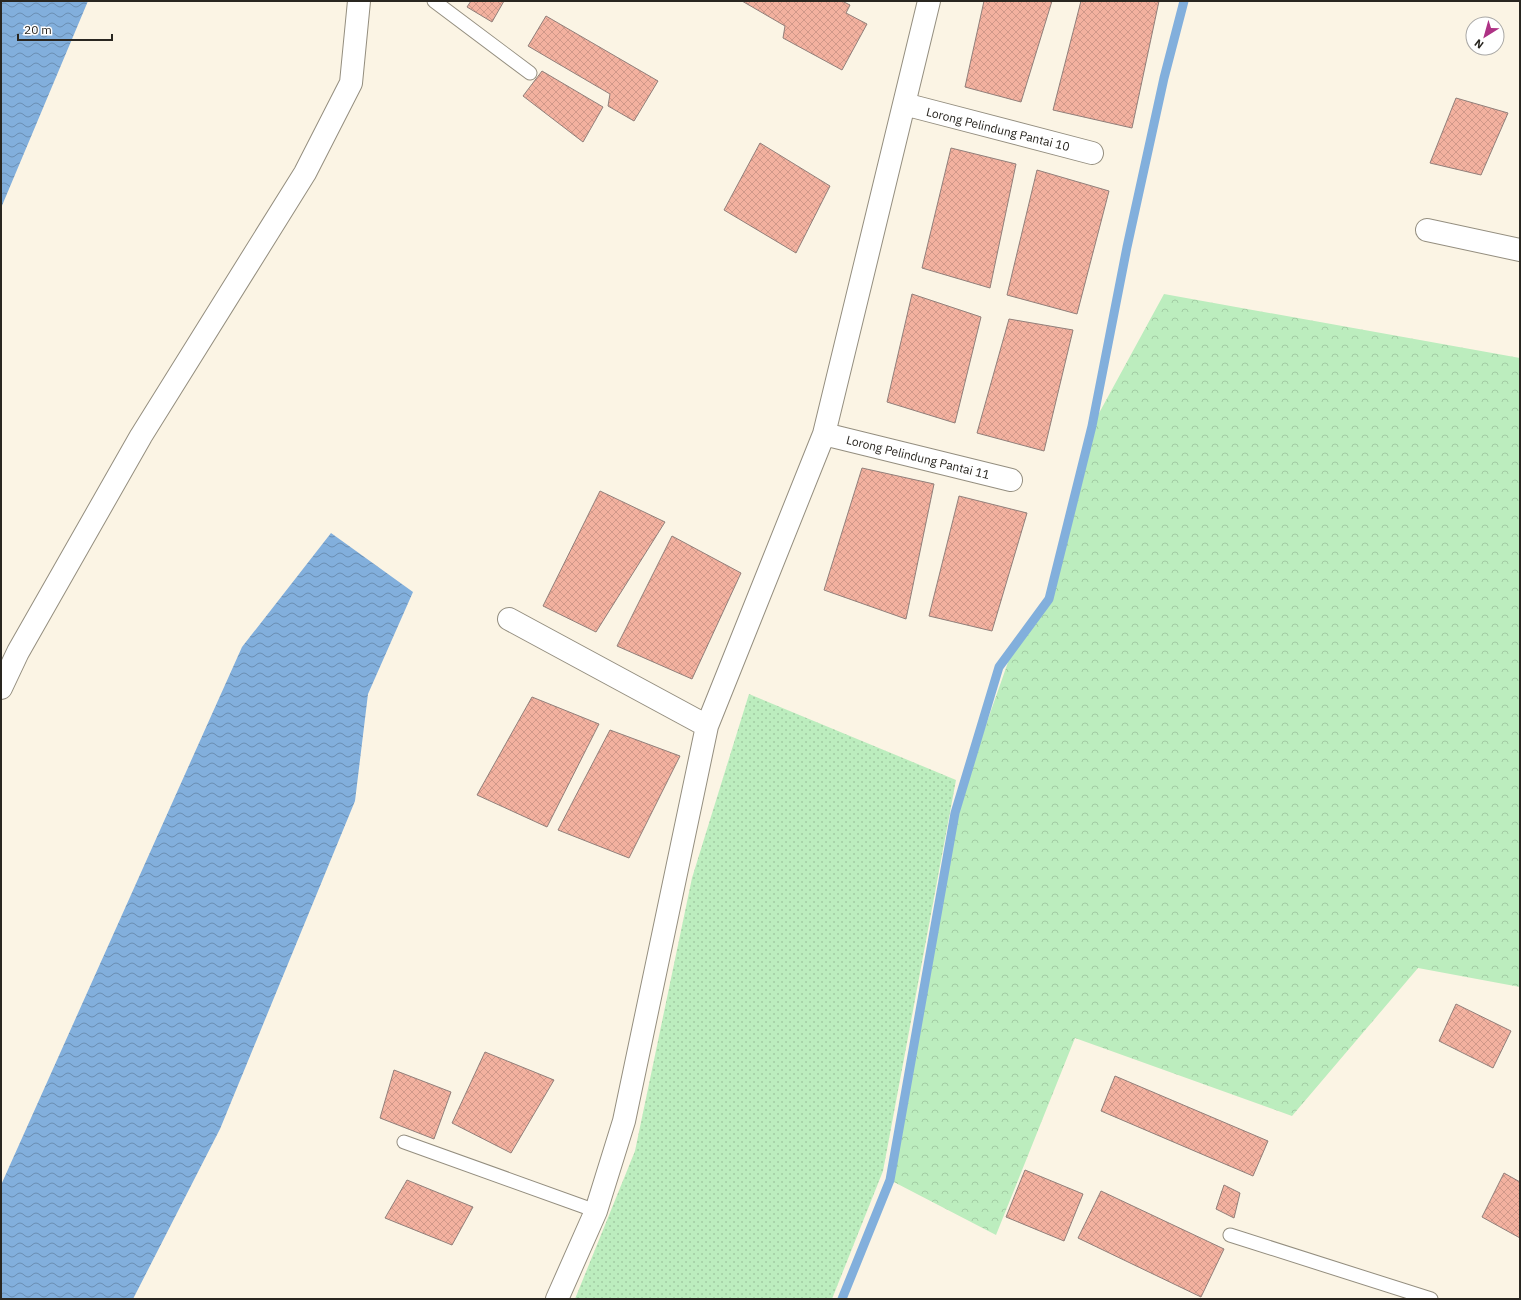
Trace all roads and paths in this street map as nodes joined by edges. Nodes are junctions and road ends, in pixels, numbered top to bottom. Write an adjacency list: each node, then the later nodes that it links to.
1 (359, 1): 12 (street)
2 (434, 1): 4 (lane)
3 (929, 1): 5 (street)
4 (530, 73)
5 (904, 104): 6 (street, Lorong Pelindung Pantai 10); 9 (street)
6 (1092, 153)
7 (1427, 230): 8 (street)
8 (1520, 250)
9 (824, 434): 10 (street, Lorong Pelindung Pantai 11); 13 (street)
10 (1011, 480)
11 (509, 619): 13 (street)
12 (1, 688)
13 (706, 726): 15 (street)
14 (404, 1142): 15 (lane)
15 (596, 1212): 17 (street)
16 (1230, 1235): 18 (lane)
17 (557, 1299)
18 (1432, 1299)

